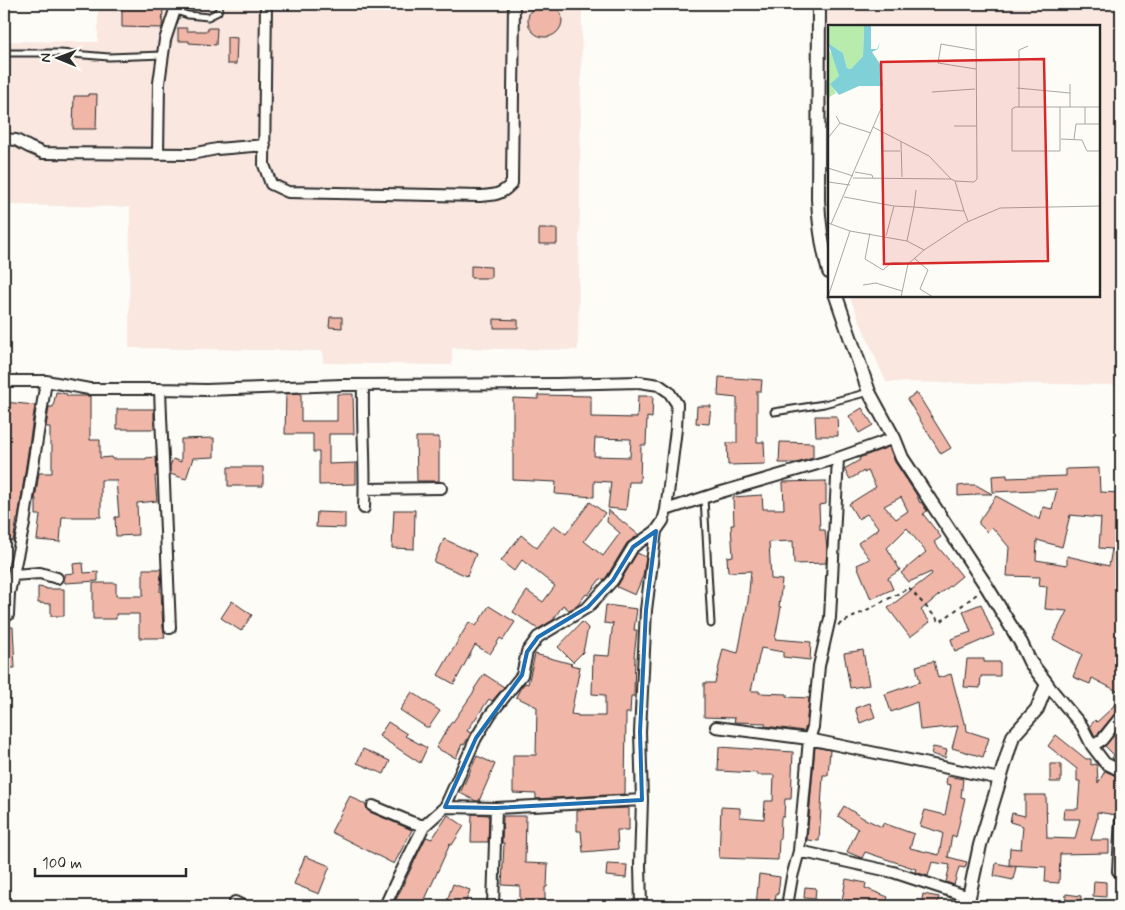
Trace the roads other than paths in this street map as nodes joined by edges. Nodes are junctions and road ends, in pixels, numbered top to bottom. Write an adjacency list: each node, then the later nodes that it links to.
1 (220, 4): 5 (lane)
2 (266, 4): 9 (street)
3 (514, 4): 9 (street)
4 (819, 4): 11 (street)
5 (177, 7): 7 (street)
6 (4, 53): 7 (lane)
7 (163, 55): 10 (street)
8 (4, 139): 10 (street)
9 (265, 145): 10 (street)
10 (158, 154)
11 (828, 268)
12 (837, 298): 17 (street)
13 (4, 381): 14 (street)
14 (46, 381): 16 (street); 27 (street)
15 (363, 386): 16 (street); 22 (street); 25 (street)
16 (160, 390): 32 (street)
17 (869, 392): 18 (lane); 19 (street)
18 (774, 412)
19 (894, 438): 20 (street); 33 (street)
20 (838, 458): 23 (street); 36 (street)
21 (441, 488): 22 (street)
22 (365, 489): 24 (street)
23 (704, 497): 25 (street); 31 (lane)
24 (364, 508)
25 (666, 510): 26 (street)
26 (656, 531): 40 (street); 42 (street)
27 (14, 575): 28 (street); 29 (street)
28 (57, 578)
29 (6, 593): 30 (street)
30 (8, 615)
31 (712, 624)
32 (170, 628)
33 (1047, 684): 37 (street); 39 (street)
34 (1121, 716): 37 (street)
35 (716, 727): 36 (street)
36 (809, 739): 39 (street); 46 (street)
37 (1092, 746): 38 (street)
38 (1121, 771)
39 (1000, 779): 48 (street)
40 (642, 800): 43 (street); 51 (street)
41 (374, 806): 45 (street)
42 (445, 806): 43 (street); 45 (street)
43 (496, 808): 50 (street)
44 (1121, 819): 47 (street)
45 (424, 826): 49 (street)
46 (799, 851): 48 (street); 52 (street)
47 (1121, 873)
48 (968, 902)
49 (385, 906)
50 (493, 906)
51 (641, 906)
52 (787, 906)

